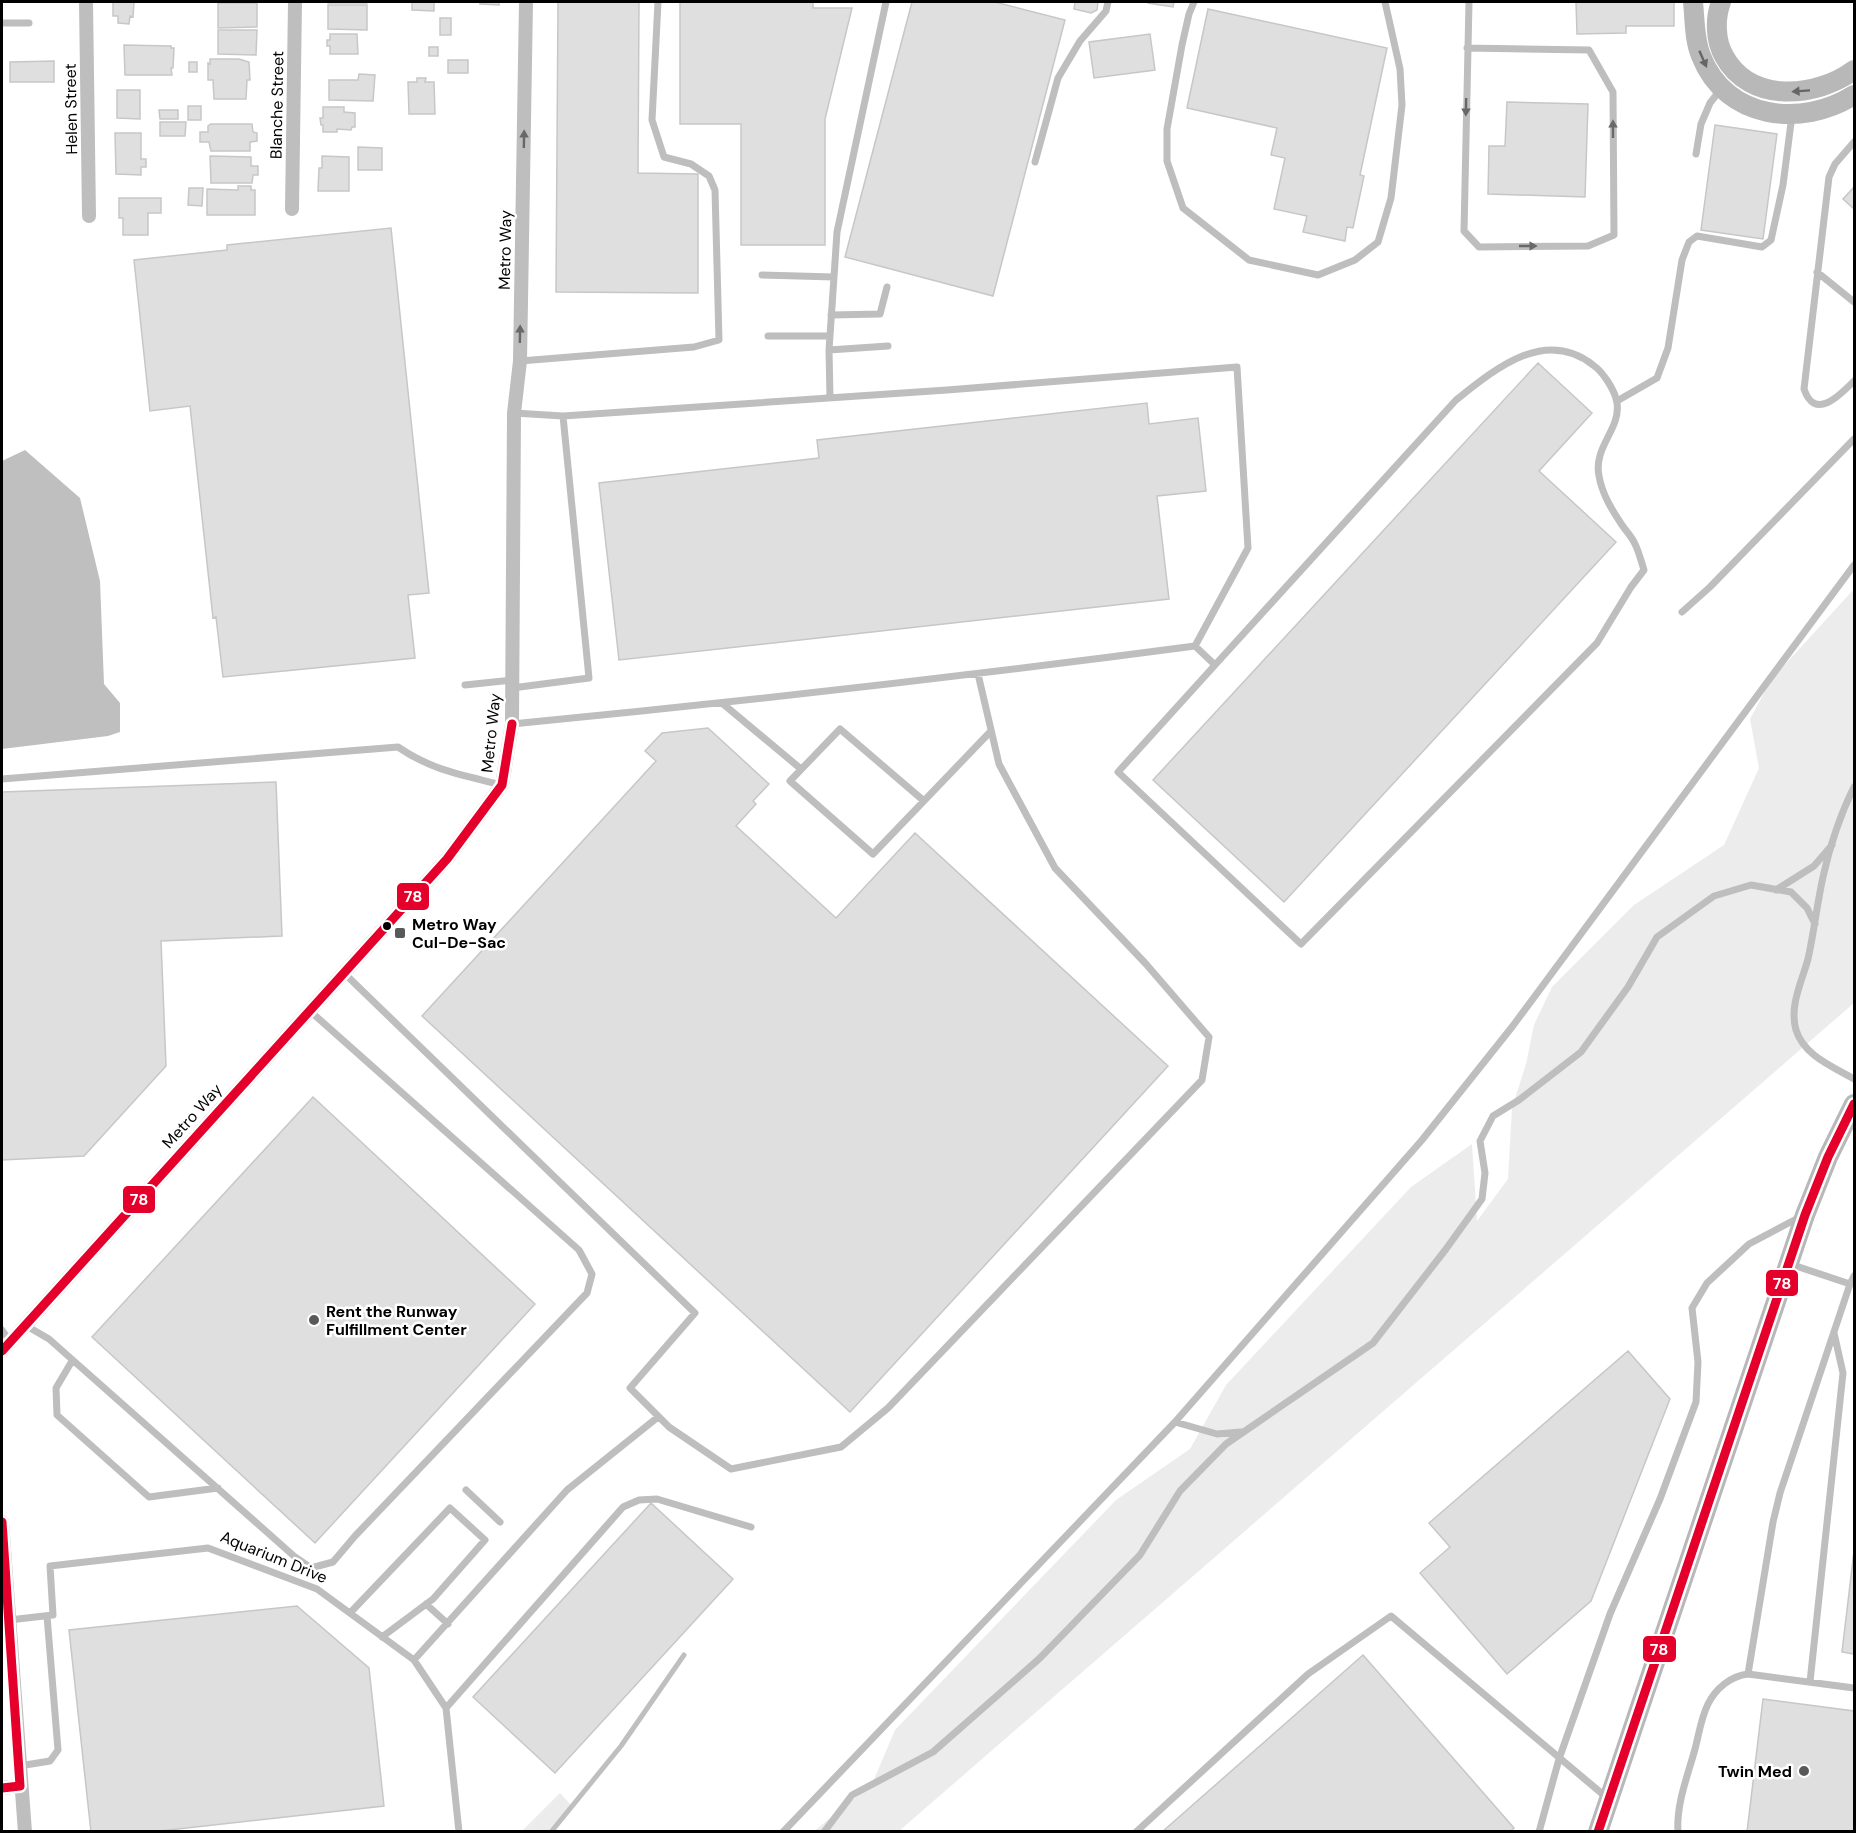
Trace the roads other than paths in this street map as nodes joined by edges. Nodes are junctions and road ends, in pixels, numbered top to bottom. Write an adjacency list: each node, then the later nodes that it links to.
1 (86, 2): 23 (street, Helen Street)
2 (295, 2): 22 (street, Blanche Street)
3 (526, 2): 34 (street, Metro Way, one-way to 3)
4 (658, 2): 34 (lane)
5 (886, 2): 26 (lane)
6 (1108, 2): 21 (lane)
7 (1194, 2): 8 (lane)
8 (1385, 2)
9 (1468, 2): 14 (lane)
10 (1693, 2): 16 (main road, one-way to 16)
11 (1721, 2): 15 (main road, one-way to 11)
12 (2, 22): 13 (lane)
13 (28, 23)
14 (1467, 48): 14 (lane, one-way to 14)
15 (1854, 70)
16 (1722, 87): 18 (main road); 20 (lane)
17 (1854, 95): 18 (main road)
18 (1792, 115): 37 (lane)
19 (1854, 142): 24 (lane)
20 (1696, 154)
21 (1035, 162)
22 (292, 209)
23 (89, 216)
24 (1817, 272): 28 (lane); 35 (lane)
25 (762, 275): 26 (lane)
26 (834, 277): 29 (lane)
27 (887, 287): 29 (lane)
28 (1854, 302)
29 (831, 315): 31 (lane)
30 (768, 336): 31 (lane)
31 (830, 336): 33 (lane)
32 (888, 346): 33 (lane)
33 (830, 350): 36 (lane)
34 (520, 361): 38 (street, Metro Way)
35 (1854, 381)
36 (830, 398): 39 (lane); 43 (lane)
37 (1617, 401): 44 (lane); 44 (lane)
38 (514, 413): 39 (lane); 46 (street, Metro Way)
39 (563, 416): 46 (lane)
40 (1854, 439): 42 (lane)
41 (1854, 565): 72 (lane)
42 (1682, 612)
43 (1195, 646): 44 (lane); 45 (lane)
44 (1215, 665)
45 (978, 674): 48 (lane); 50 (lane)
46 (513, 684): 47 (lane); 49 (street, Metro Way)
47 (465, 685)
48 (722, 703): 49 (lane); 51 (lane)
49 (512, 724): 53 (street, Metro Way)
50 (992, 731): 55 (lane); 71 (lane)
51 (801, 769): 55 (lane); 55 (lane)
52 (2, 778): 53 (lane)
53 (502, 785): 59 (street, Metro Way)
54 (1854, 787): 56 (lane)
55 (924, 801)
56 (1833, 843): 57 (lane); 58 (lane)
57 (1776, 890): 58 (lane); 73 (lane)
58 (1815, 924): 61 (lane)
59 (344, 973): 60 (street, Metro Way); 71 (lane)
60 (310, 1011): 67 (street, Metro Way); 74 (lane)
61 (1854, 1079)
62 (1854, 1104): 63 (main road)
63 (1805, 1215): 64 (main road); 90 (lane)
64 (1790, 1264): 66 (lane); 94 (main road)
65 (1854, 1276): 66 (lane)
66 (1850, 1284): 68 (lane)
67 (25, 1325): 69 (street, Metro Way); 70 (lane)
68 (1834, 1334): 86 (lane); 87 (lane)
69 (4, 1340)
70 (72, 1362): 74 (lane); 74 (lane)
71 (658, 1417): 83 (lane)
72 (1175, 1422): 73 (lane); 97 (lane)
73 (1244, 1432): 98 (lane)
74 (219, 1488)
75 (466, 1490): 77 (lane)
76 (2, 1522): 82 (street)
77 (501, 1522)
78 (751, 1527): 89 (lane)
79 (426, 1604): 80 (lane); 83 (lane); 84 (lane)
80 (350, 1613): 81 (lane, Aquarium Drive); 84 (lane, Aquarium Drive)
81 (47, 1616): 82 (lane); 91 (lane)
82 (6, 1618): 91 (street)
83 (448, 1624): 85 (lane)
84 (382, 1637): 85 (lane, Aquarium Drive)
85 (414, 1660): 89 (lane, Aquarium Drive)
86 (1748, 1674): 87 (lane); 102 (lane)
87 (1810, 1682): 88 (lane)
88 (1854, 1688)
89 (446, 1708): 96 (lane, Aquarium Drive)
90 (1559, 1759): 94 (lane); 99 (lane); 100 (lane)
91 (19, 1766): 92 (street)
92 (20, 1786): 93 (street); 95 (street)
93 (2, 1788)
94 (1608, 1799): 101 (main road)
95 (25, 1832)
96 (459, 1832)
97 (783, 1832)
98 (824, 1832)
99 (1136, 1832)
100 (1539, 1832)
101 (1598, 1832)
102 (1678, 1832)

